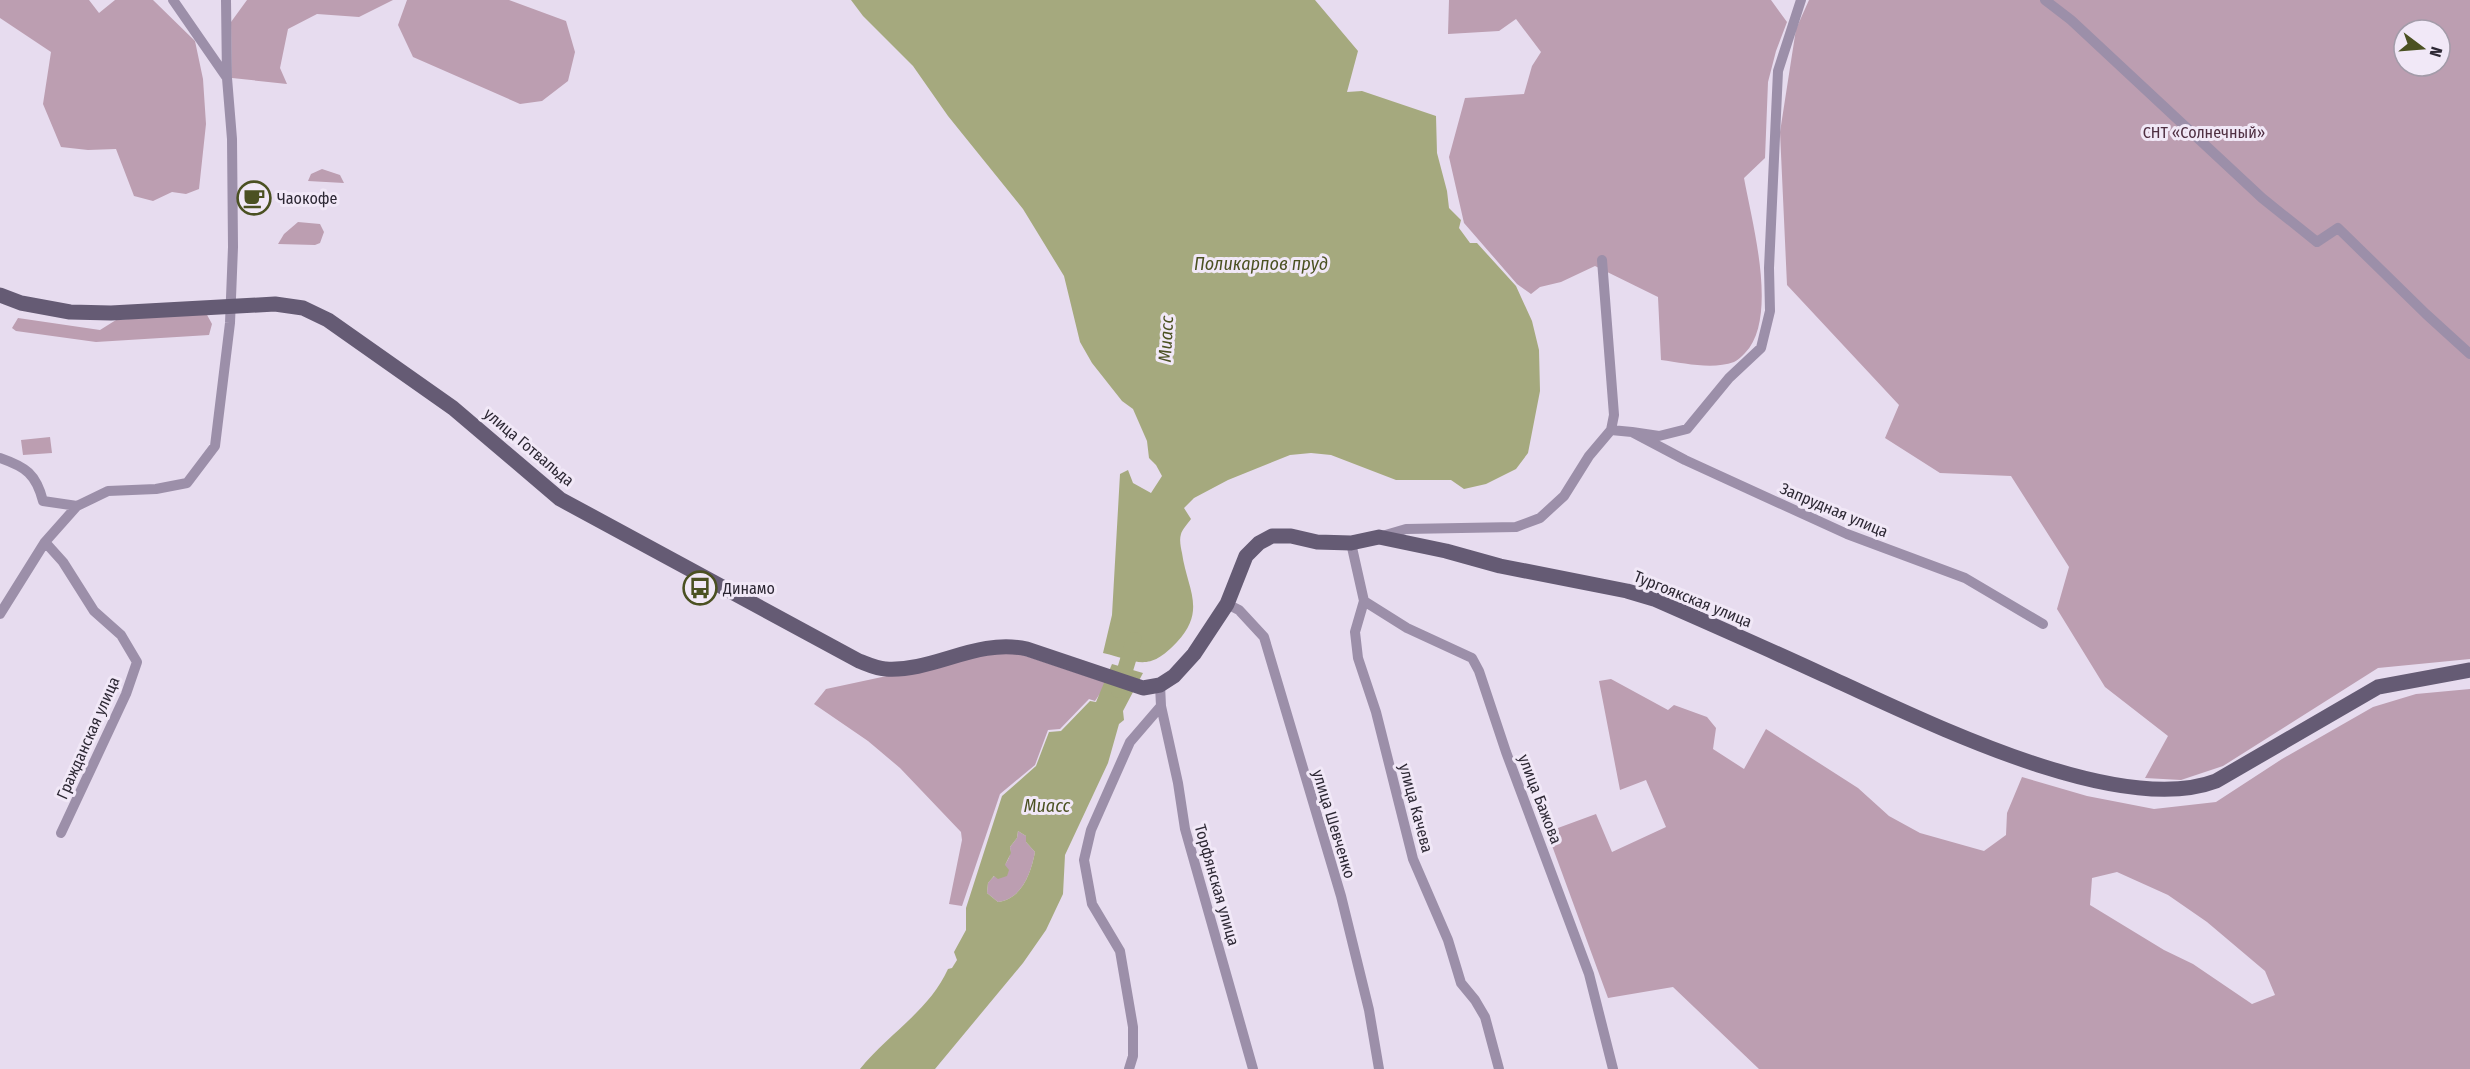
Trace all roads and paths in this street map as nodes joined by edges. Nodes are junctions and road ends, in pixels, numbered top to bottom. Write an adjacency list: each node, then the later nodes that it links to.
1 (173, 0): 5 (street)
2 (226, 0): 5 (street)
3 (1801, 0): 11 (street)
4 (2045, 0): 9 (street)
5 (227, 78): 8 (street)
6 (1602, 261): 10 (street)
7 (0, 295): 8 (main road, улица Готвальда)
8 (231, 306): 13 (street); 23 (main road, улица Готвальда)
9 (2470, 354)
10 (1611, 430): 11 (street, Запрудная улица); 14 (street)
11 (1632, 432): 20 (street, Запрудная улица)
12 (0, 458): 13 (street)
13 (77, 506): 15 (street)
14 (1379, 537): 16 (main road, Тургоякская улица); 21 (main road, Тургоякская улица)
15 (45, 542): 19 (street); 25 (street, Гражданская улица)
16 (1351, 543): 17 (street, улица Качева); 18 (main road, Тургоякская улица)
17 (1364, 601): 29 (street, улица Качева); 30 (street, улица Бажова)
18 (1227, 604): 22 (main road, Тургоякская улица); 28 (street, улица Шевченко)
19 (0, 614)
20 (2043, 624)
21 (2470, 670)
22 (1160, 685): 23 (main road, Тургоякская улица); 24 (street, Торфянская улица)
23 (1143, 688)
24 (1161, 706): 26 (street); 27 (street, Торфянская улица)
25 (61, 833)
26 (1129, 1069)
27 (1253, 1069)
28 (1379, 1069)
29 (1498, 1069)
30 (1613, 1069)

